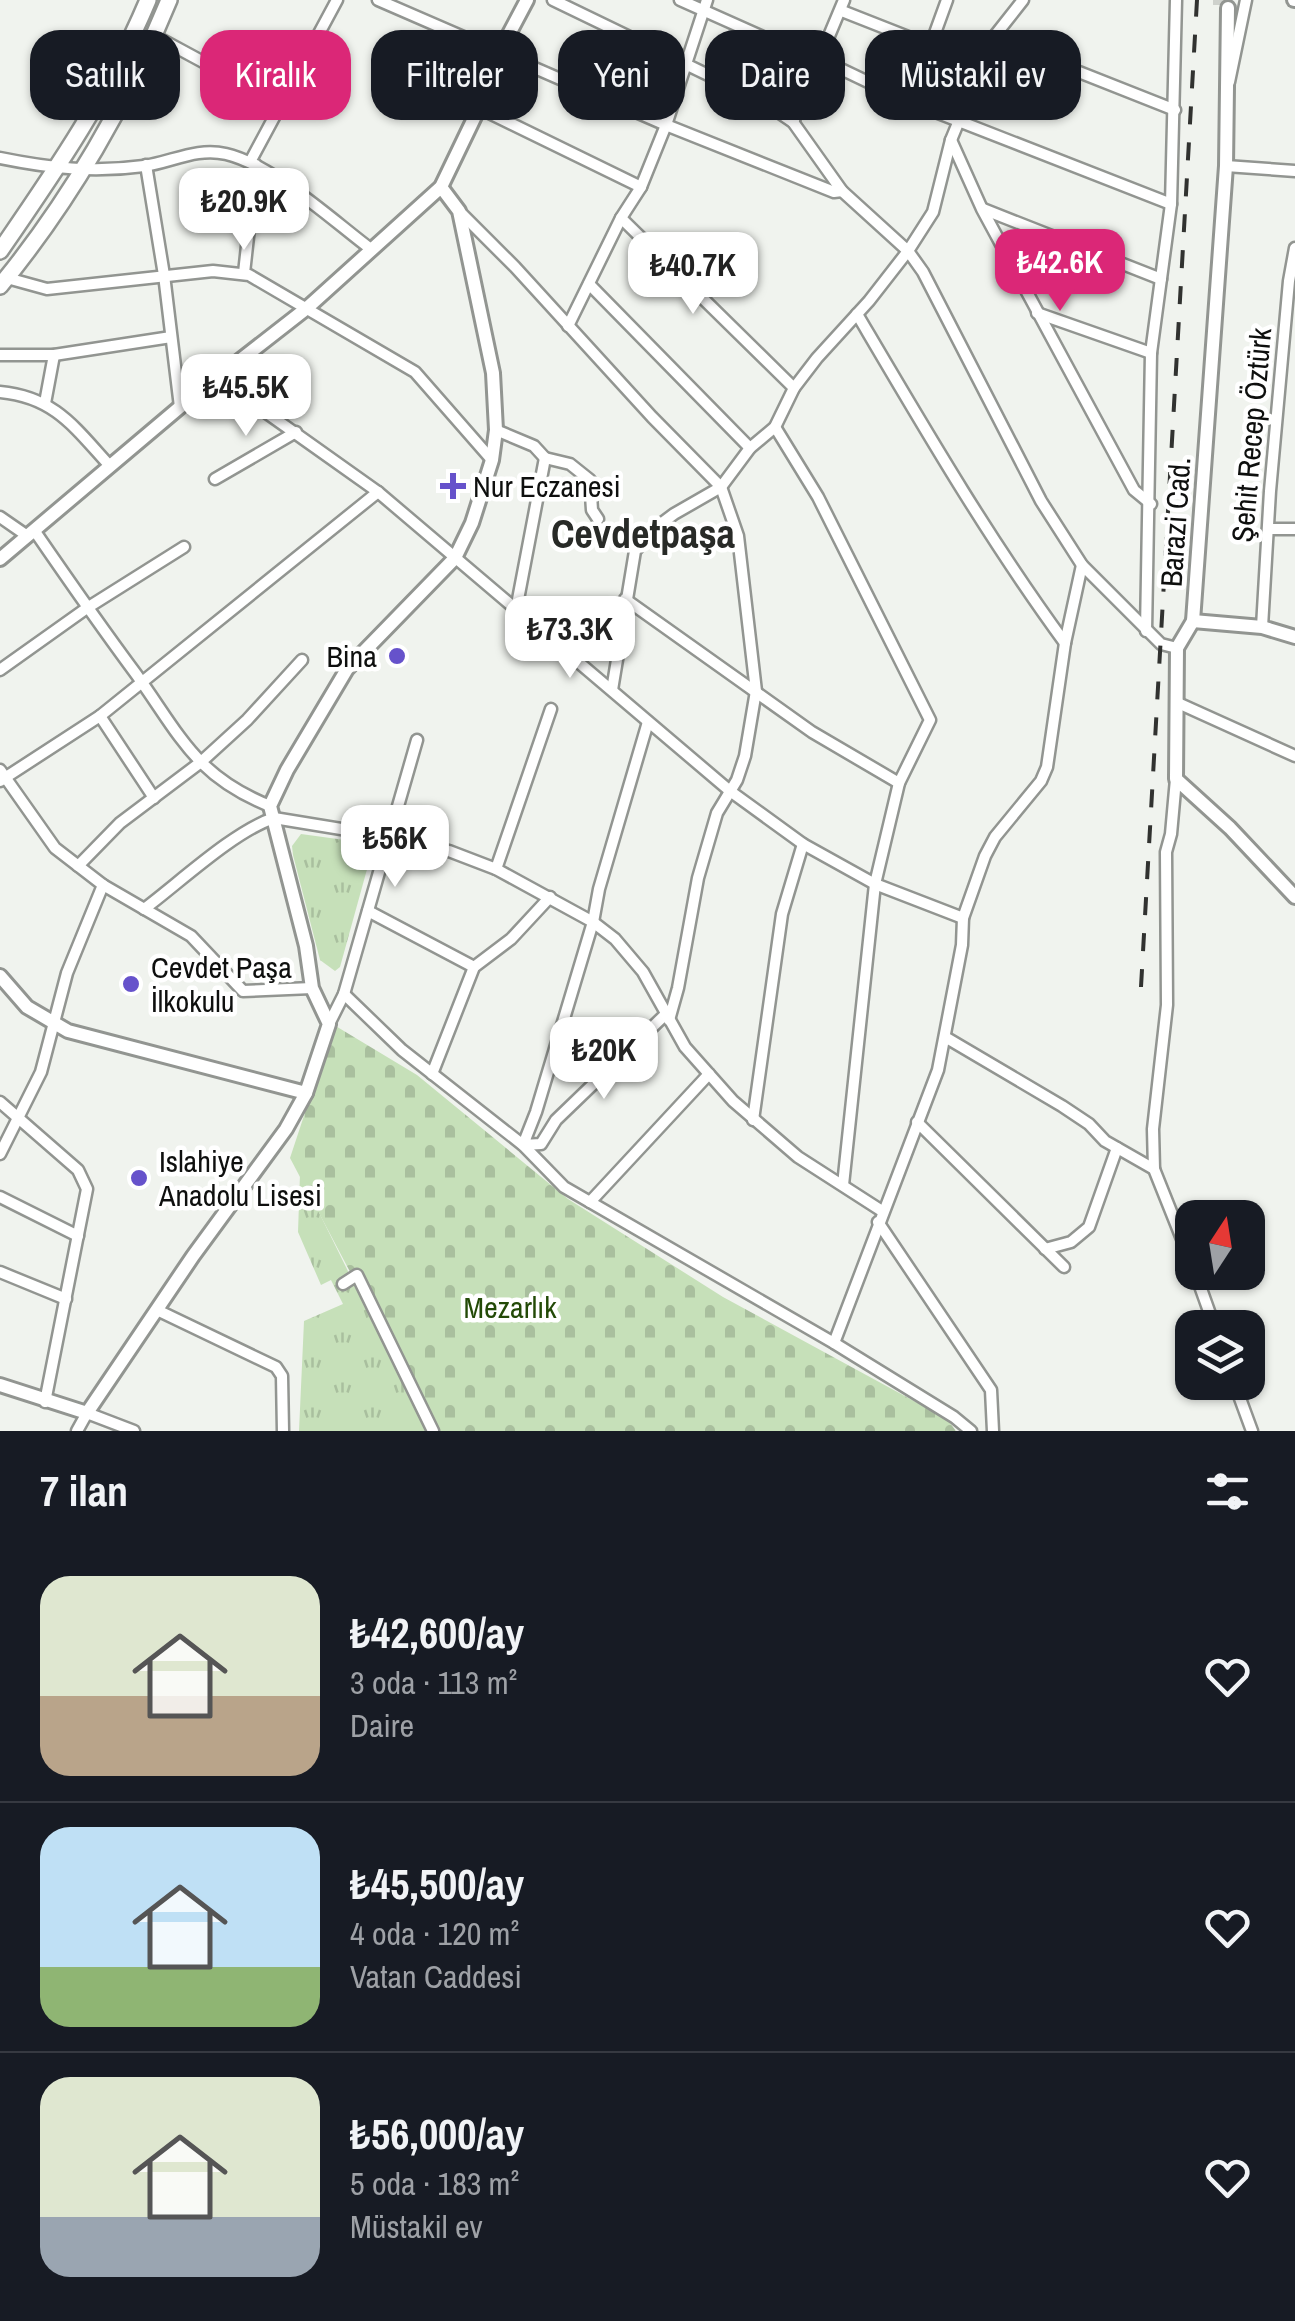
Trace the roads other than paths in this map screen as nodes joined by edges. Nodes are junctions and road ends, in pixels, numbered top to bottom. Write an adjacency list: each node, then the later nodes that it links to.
1 (148, 0): 44 (main road)
2 (169, 0): 15 (main road)
3 (337, 0): 16 (street)
4 (378, 0): 17 (street)
5 (527, 0): 18 (street)
6 (553, 0): 19 (street)
7 (680, 0): 13 (street)
8 (947, 0): 23 (street)
9 (1023, 0): 24 (street)
10 (1176, 0): 30 (street)
11 (1246, 0): 29 (street)
12 (843, 3): 21 (street); 22 (street)
13 (705, 5): 20 (street); 25 (street)
14 (1224, 6): 29 (street, Barazi Cad.)
15 (156, 30)
16 (321, 30)
17 (448, 30)
18 (511, 30)
19 (614, 30)
20 (750, 30)
21 (833, 30)
22 (898, 30)
23 (937, 30)
24 (999, 30)
25 (685, 61)
26 (685, 64): 37 (street)
27 (538, 69): 38 (street)
28 (1081, 73): 30 (street)
29 (1225, 96): 43 (street, Barazi Cad.)
30 (1175, 110): 50 (street)
31 (111, 120): 45 (main road)
32 (274, 120): 41 (street)
33 (474, 120): 47 (street)
34 (504, 120): 48 (street)
35 (667, 120): 38 (street)
36 (959, 120): 39 (street); 50 (street)
37 (793, 122): 49 (street)
38 (666, 125): 48 (street); 49 (street)
39 (951, 140): 51 (street); 57 (street)
40 (0, 158): 44 (street)
41 (253, 163): 42 (street); 55 (street); 58 (street)
42 (146, 166): 45 (street); 59 (street)
43 (1226, 166): 46 (street); 100 (street, Barazi Cad.)
44 (56, 170): 45 (street); 56 (main road)
45 (80, 170): 61 (main road)
46 (1295, 171)
47 (442, 187): 52 (street); 55 (street)
48 (640, 187): 53 (street)
49 (842, 191): 57 (street)
50 (1171, 204): 60 (street)
51 (982, 208): 60 (street); 65 (street)
52 (459, 211): 67 (street); 78 (street)
53 (621, 218): 63 (street); 73 (street)
54 (1295, 248): 62 (street, Şehit Recep Öztürk)
55 (372, 250): 64 (street)
56 (0, 251)
57 (908, 251): 66 (street); 96 (street)
58 (244, 274): 59 (street); 64 (street)
59 (164, 275): 61 (street); 68 (street)
60 (1161, 279): 70 (street)
61 (4, 282)
62 (1292, 282): 90 (street, Şehit Recep Öztürk)
63 (589, 284): 67 (street); 80 (street)
64 (307, 308): 72 (street); 82 (street)
65 (1037, 313): 70 (street); 87 (street)
66 (857, 314): 73 (street); 104 (street)
67 (568, 326): 85 (street)
68 (171, 337): 69 (street); 76 (street)
69 (54, 354): 71 (street); 75 (street)
70 (1152, 354): 87 (street)
71 (0, 355)
72 (216, 377): 76 (street); 79 (street)
73 (794, 388): 77 (street)
74 (0, 392): 75 (street)
75 (45, 403): 83 (street)
76 (180, 407): 83 (street)
77 (776, 427): 80 (street); 120 (street)
78 (496, 430): 81 (street); 82 (street)
79 (296, 432): 84 (street); 86 (street)
80 (750, 448): 85 (street)
81 (545, 458): 89 (street); 99 (street)
82 (492, 460): 95 (street)
83 (110, 466): 92 (street)
84 (215, 479)
85 (721, 487): 97 (street); 110 (street)
86 (378, 492): 95 (street); 108 (street)
87 (1151, 504): 102 (street)
88 (0, 518): 92 (street)
89 (598, 519)
90 (1268, 529): 91 (street); 101 (street, Şehit Recep Öztürk)
91 (1295, 529)
92 (30, 532): 94 (street); 98 (street)
93 (184, 546): 98 (street)
94 (0, 558)
95 (455, 558): 99 (street); 123 (street)
96 (1082, 565): 102 (street); 104 (street)
97 (626, 599): 109 (street); 110 (street)
98 (87, 608): 107 (street); 108 (street)
99 (516, 610): 109 (street)
100 (1194, 620): 101 (street); 105 (street, Barazi Cad.)
101 (1262, 627): 103 (street)
102 (1146, 630): 105 (street)
103 (1295, 638)
104 (1065, 643): 134 (street)
105 (1177, 648): 111 (street)
106 (302, 660): 117 (street)
107 (0, 670)
108 (142, 683): 113 (street); 117 (street)
109 (612, 690): 114 (street)
110 (756, 691): 120 (street); 121 (street)
111 (1178, 703): 116 (street); 119 (street)
112 (551, 709): 127 (street)
113 (100, 716): 118 (street); 122 (street)
114 (648, 722): 121 (street); 135 (street)
115 (417, 740): 124 (street)
116 (1295, 756)
117 (201, 762): 122 (street); 123 (street)
118 (2, 776): 126 (street)
119 (1176, 778): 131 (street); 154 (street)
120 (899, 783): 128 (street)
121 (730, 791): 125 (street); 140 (street)
122 (154, 798): 126 (street)
123 (272, 812): 124 (street); 132 (street); 138 (street)
124 (390, 836): 127 (street); 133 (street)
125 (802, 844): 128 (street); 149 (street)
126 (78, 866): 129 (street)
127 (496, 869): 130 (street)
128 (875, 884): 134 (street); 155 (street)
129 (103, 885): 132 (street); 142 (street)
130 (550, 897): 135 (street); 136 (street)
131 (1295, 897)
132 (144, 909): 138 (street)
133 (368, 911): 136 (street); 139 (street)
134 (963, 918): 143 (street)
135 (593, 922): 140 (street); 151 (street)
136 (474, 967): 144 (street)
137 (0, 976): 142 (street)
138 (312, 988): 141 (street)
139 (344, 994): 141 (street); 144 (street)
140 (668, 1016): 145 (street); 151 (street)
141 (329, 1024): 146 (street)
142 (53, 1025): 146 (street); 148 (street)
143 (945, 1038): 150 (street); 152 (street)
144 (432, 1074): 151 (street)
145 (709, 1074): 149 (street); 157 (street)
146 (306, 1094): 166 (street)
147 (0, 1102): 148 (street)
148 (19, 1118): 153 (street); 160 (street)
149 (753, 1120): 155 (street)
150 (917, 1122): 158 (street); 161 (street)
151 (523, 1145): 157 (street)
152 (1116, 1148): 154 (street); 161 (street)
153 (0, 1154)
154 (1154, 1169): 159 (street)
155 (843, 1185): 158 (street)
156 (0, 1197): 160 (street)
157 (590, 1202): 167 (street)
158 (880, 1216): 167 (street); 177 (street)
159 (1175, 1222)
160 (78, 1236): 165 (street)
161 (1046, 1249): 162 (street)
162 (1064, 1267)
163 (0, 1272): 165 (street)
164 (343, 1284): 175 (street)
165 (66, 1299): 170 (street)
166 (157, 1310): 171 (street); 174 (street)
167 (834, 1343): 176 (street)
168 (0, 1385): 170 (street)
169 (1241, 1400): 178 (street)
170 (46, 1402): 171 (street)
171 (87, 1413): 172 (street); 173 (street)
172 (77, 1431)
173 (134, 1431)
174 (283, 1431)
175 (433, 1431)
176 (971, 1431)
177 (993, 1431)
178 (1252, 1431)

